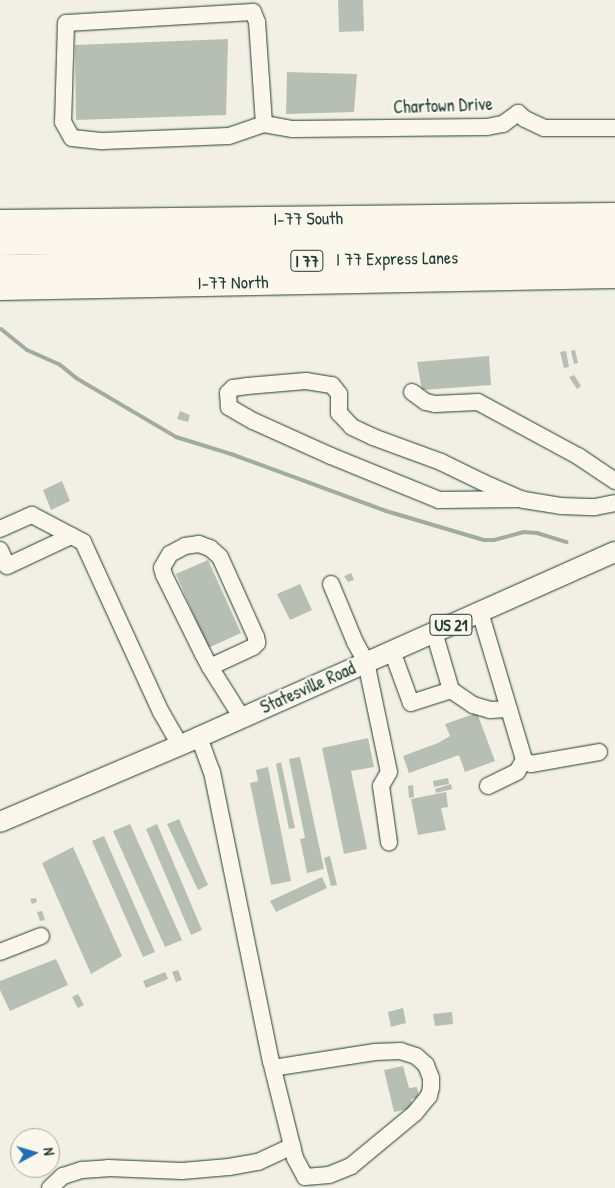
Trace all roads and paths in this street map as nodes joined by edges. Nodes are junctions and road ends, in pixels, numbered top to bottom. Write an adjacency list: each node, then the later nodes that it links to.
1 (264, 124): 1 (street); 2 (street, Chartown Drive)
2 (615, 128)
3 (615, 215): 4 (highway, I-77 South)
4 (580, 216): 5 (highway, I-77 South); 7 (highway)
5 (0, 222)
6 (615, 236): 7 (highway, I 77 Express Lanes / I 77)
7 (416, 238): 8 (highway, I 77 Express Lanes / I 77)
8 (0, 243)
9 (615, 255): 10 (highway, I 77 Express Lanes / I 77)
10 (0, 267)
11 (615, 276): 12 (highway, I-77 North / I 77)
12 (0, 288)
13 (412, 392): 14 (street)
14 (615, 481)
15 (521, 499): 15 (street); 16 (street)
16 (615, 504)
17 (0, 529): 18 (street)
18 (71, 536): 19 (street); 31 (street)
19 (0, 550)
20 (615, 552): 22 (main road, Statesville Road / US 21)
21 (331, 584): 25 (street)
22 (480, 612): 23 (main road, Statesville Road / US 21); 28 (street)
23 (434, 632): 24 (main road, Statesville Road / US 21); 27 (street)
24 (392, 651): 25 (main road, Statesville Road / US 21); 27 (street)
25 (366, 662): 29 (main road, Statesville Road / US 21); 36 (street)
26 (210, 667): 26 (street); 29 (street)
27 (451, 690): 28 (street)
28 (508, 709): 33 (street)
29 (242, 718): 30 (main road, Statesville Road / US 21)
30 (199, 737): 31 (main road, Statesville Road / US 21); 39 (street)
31 (180, 745): 35 (main road, Statesville Road / US 21)
32 (599, 752): 33 (street)
33 (524, 760): 34 (street)
34 (488, 786)
35 (0, 822)
36 (389, 842)
37 (41, 936): 38 (street)
38 (0, 952)
39 (273, 1068): 40 (street); 40 (street)
40 (292, 1146): 41 (street)
41 (50, 1188)

